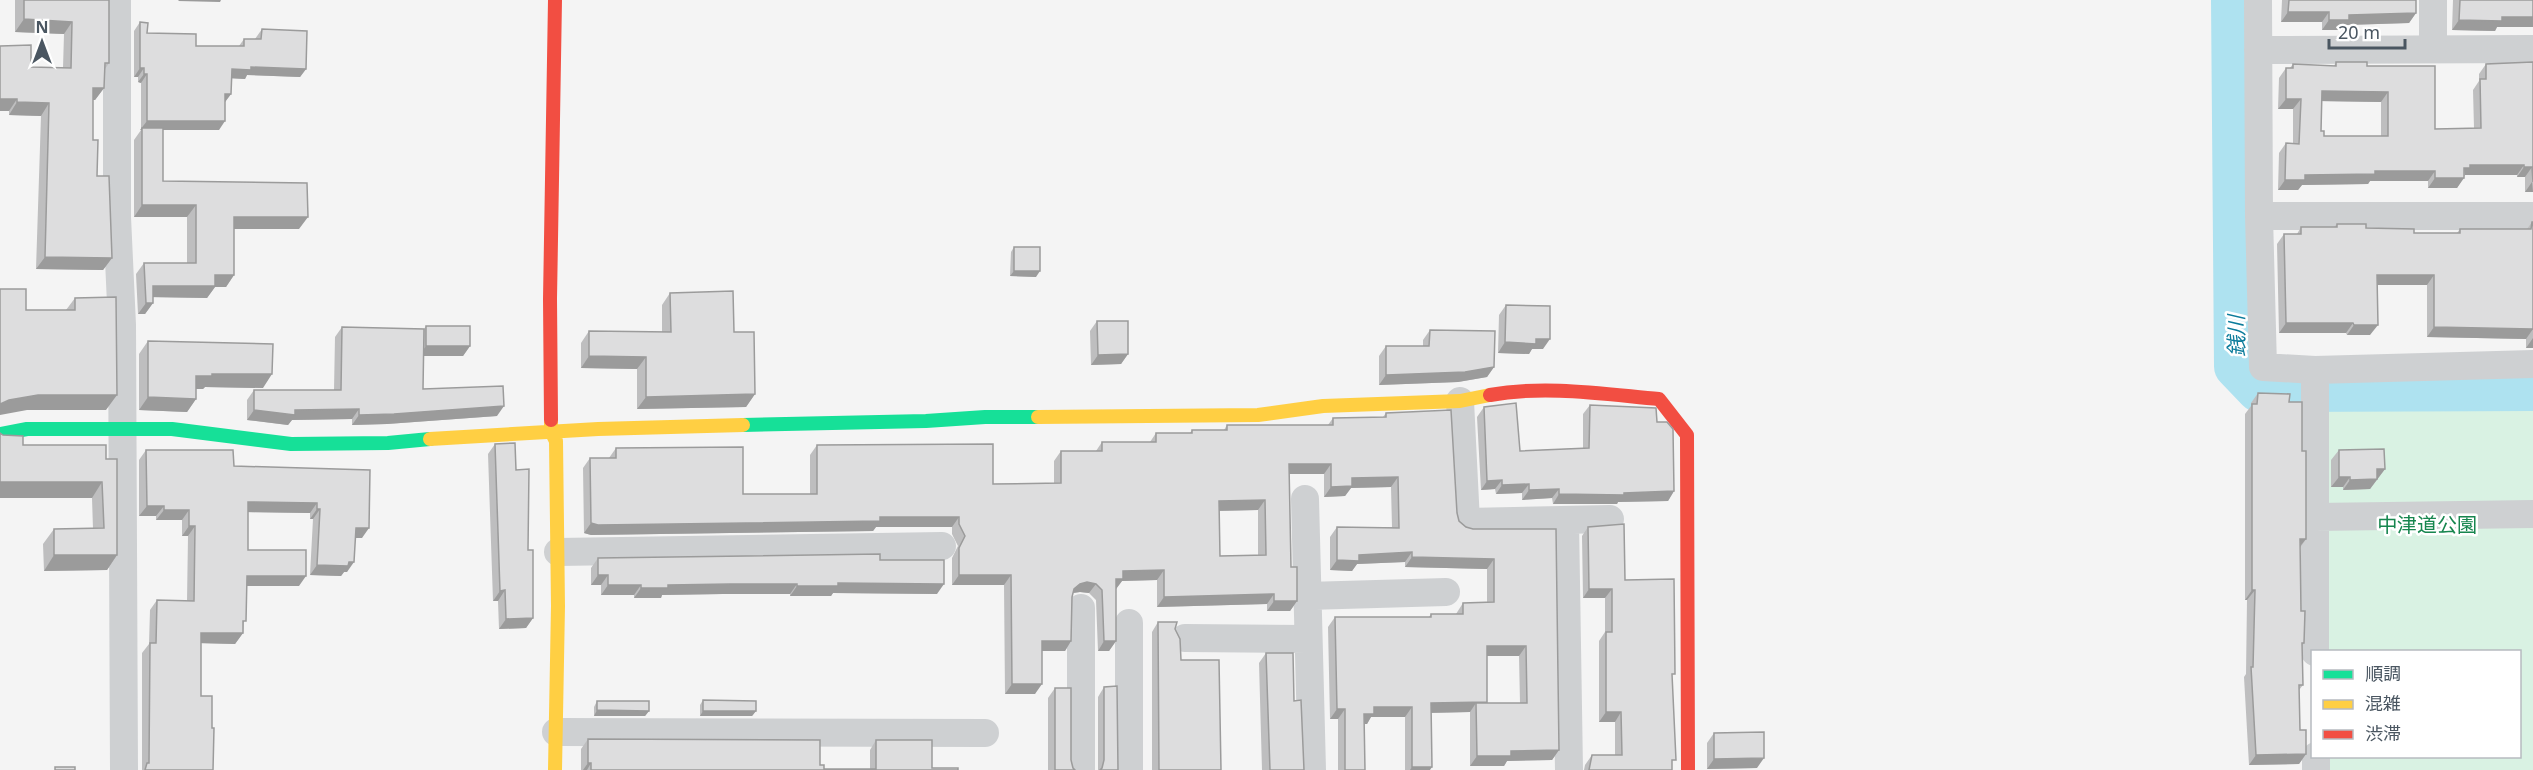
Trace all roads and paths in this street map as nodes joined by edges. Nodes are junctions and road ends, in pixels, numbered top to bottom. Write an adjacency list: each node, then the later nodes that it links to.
1 (117, 0): 13 (street)
2 (555, 0): 14 (street)
3 (2258, 0): 7 (street)
4 (2433, 0): 5 (street)
5 (2433, 47): 6 (street); 7 (street)
6 (2533, 49)
7 (2258, 50): 8 (street)
8 (2259, 216): 9 (street); 11 (street)
9 (2533, 216)
10 (2533, 364): 11 (street)
11 (2315, 383): 18 (street)
12 (1460, 401): 14 (street); 20 (street); 38 (street)
13 (123, 429): 14 (street); 15 (street); 32 (street)
14 (550, 431): 22 (street)
15 (0, 434)
16 (1305, 499): 24 (street)
17 (2533, 514): 18 (street)
18 (2315, 517): 29 (street)
19 (1610, 519): 20 (street)
20 (1565, 520): 37 (street)
21 (942, 546): 22 (street)
22 (558, 552): 30 (street)
23 (1446, 592): 24 (street)
24 (1307, 596): 28 (street)
25 (1081, 608): 34 (street)
26 (1129, 623): 35 (street)
27 (1185, 639): 28 (street)
28 (1308, 639): 36 (street)
29 (2315, 650)
30 (556, 732): 31 (street); 33 (street)
31 (985, 734)
32 (124, 770)
33 (555, 770)
34 (1081, 770)
35 (1129, 770)
36 (1312, 770)
37 (1569, 770)
38 (1688, 770)

